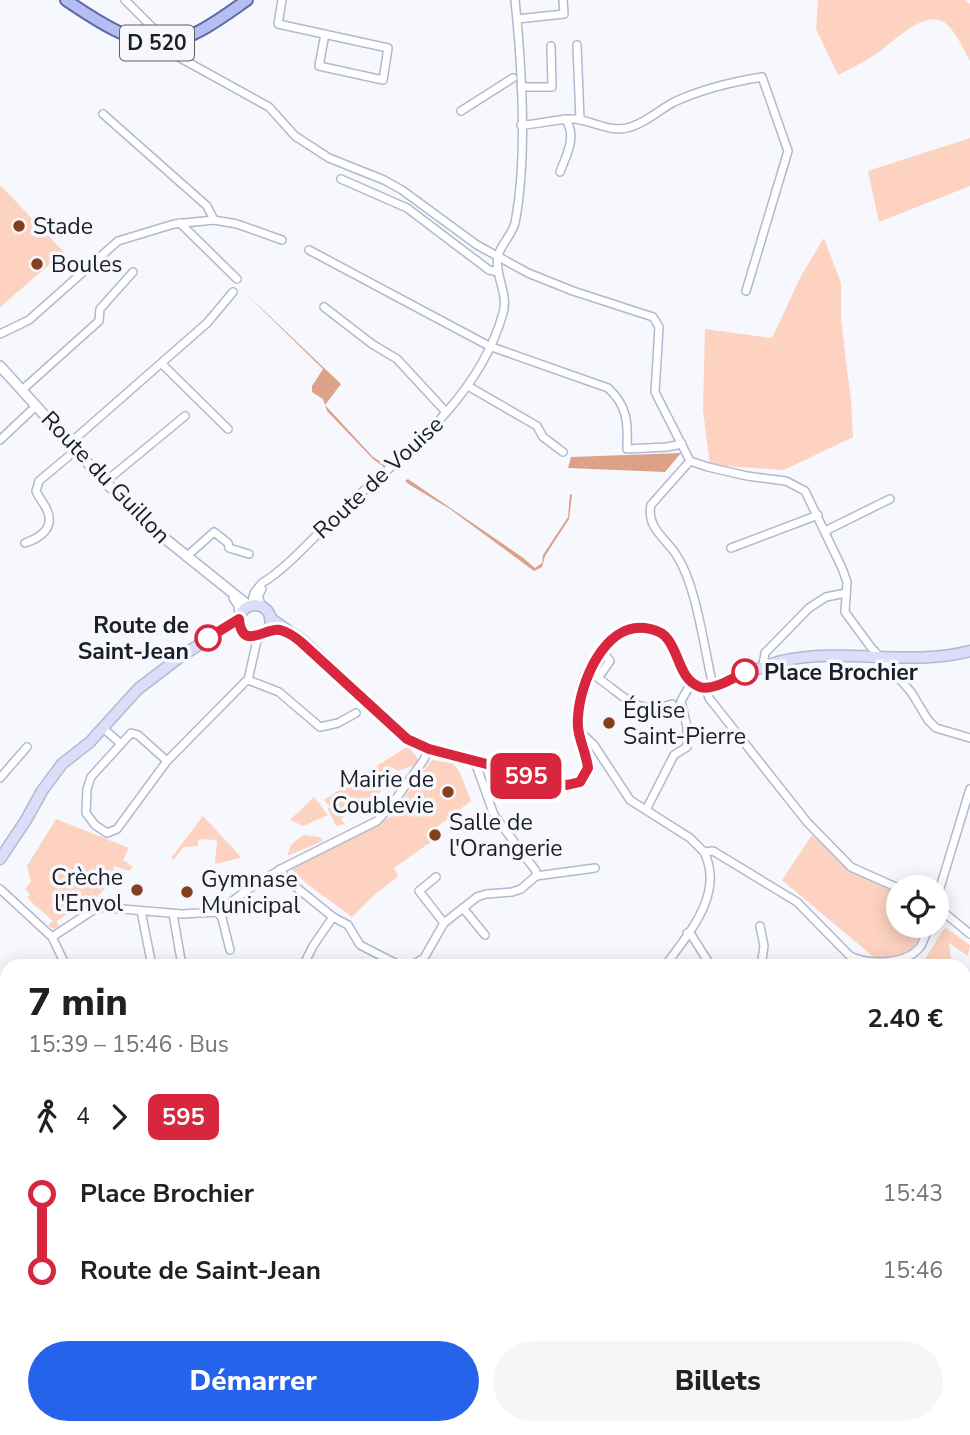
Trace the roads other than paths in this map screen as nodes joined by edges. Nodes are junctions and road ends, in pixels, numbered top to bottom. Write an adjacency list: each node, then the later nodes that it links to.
1 (66, 0): 9 (main road, D 520)
2 (125, 0): 9 (street)
3 (247, 0): 9 (main road, D 520)
4 (282, 0): 8 (street)
5 (515, 0): 7 (street)
6 (563, 0): 7 (street)
7 (517, 19): 13 (street)
8 (325, 34): 8 (street)
9 (166, 43): 25 (street)
10 (578, 45): 17 (street)
11 (551, 46): 13 (street)
12 (513, 78): 14 (street)
13 (521, 87): 18 (street)
14 (461, 111)
15 (103, 114): 21 (street)
16 (565, 119): 17 (street); 18 (street); 19 (street)
17 (580, 120): 29 (street)
18 (521, 125): 25 (street)
19 (559, 172)
20 (341, 179): 27 (street)
21 (214, 220): 22 (street); 23 (street)
22 (180, 223): 28 (street); 32 (street)
23 (282, 240)
24 (309, 250): 33 (street)
25 (498, 257): 27 (street, Route de Vouise); 43 (street)
26 (133, 272): 37 (street)
27 (499, 272): 33 (street, Route de Vouise)
28 (237, 279)
29 (746, 290)
30 (233, 292): 34 (street)
31 (324, 307): 39 (street)
32 (0, 334)
33 (489, 346): 36 (street, Route de Vouise); 43 (street)
34 (162, 364): 41 (street); 44 (street)
35 (0, 366): 37 (street, Route du Guillon)
36 (467, 386): 39 (street, Route de Vouise); 45 (street)
37 (22, 390): 38 (street, Route du Guillon)
38 (36, 406): 42 (street); 44 (street, Route du Guillon)
39 (446, 412): 57 (street, Route de Vouise)
40 (185, 416): 47 (street)
41 (228, 429)
42 (0, 440)
43 (682, 444): 46 (street)
44 (73, 447): 47 (street, Route du Guillon); 51 (street)
45 (563, 452)
46 (690, 461): 49 (street); 70 (street)
47 (105, 482): 54 (street, Route du Guillon)
48 (890, 499): 50 (street)
49 (818, 515): 50 (street); 52 (street)
50 (825, 531): 56 (street)
51 (25, 543)
52 (731, 548)
53 (249, 554): 54 (street)
54 (186, 557): 55 (street, Route du Guillon)
55 (218, 582): 57 (street, Route du Guillon); 58 (street, Route du Guillon)
56 (846, 593): 65 (street); 67 (street)
57 (254, 606): 58 (main road); 59 (main road)
58 (240, 616): 60 (main road); 64 (main road)
59 (270, 618): 61 (main road); 66 (main road)
60 (242, 630): 61 (main road); 64 (main road)
61 (263, 634): 66 (main road); 68 (street)
62 (970, 651): 65 (main road)
63 (603, 652): 69 (main road); 71 (street); 74 (main road)
64 (180, 657): 73 (main road)
65 (880, 657): 67 (main road); 75 (street)
66 (327, 665): 78 (main road)
67 (763, 666): 70 (main road)
68 (248, 680): 72 (street); 79 (street)
69 (691, 683): 70 (main road); 83 (street)
70 (707, 688): 91 (street)
71 (672, 704)
72 (356, 713)
73 (103, 728): 76 (street); 84 (main road)
74 (578, 729): 80 (main road); 83 (street)
75 (970, 738)
76 (121, 744): 79 (street); 79 (street)
77 (27, 747): 81 (street)
78 (429, 749): 80 (main road); 87 (street)
79 (167, 761)
80 (475, 762): 89 (street)
81 (0, 778)
82 (970, 789): 88 (street)
83 (646, 810): 85 (street)
84 (2, 852)
85 (704, 852): 101 (street); 116 (street)
86 (595, 867): 89 (street)
87 (280, 869): 95 (street); 98 (street)
88 (944, 875)
89 (536, 876): 93 (street)
90 (436, 877): 99 (street)
91 (886, 883)
92 (0, 889): 104 (street)
93 (463, 908): 99 (street); 103 (street)
94 (141, 911): 96 (street); 104 (street); 108 (street)
95 (217, 912): 96 (street); 106 (street)
96 (173, 914): 109 (street)
97 (949, 915): 102 (street)
98 (333, 917): 110 (street); 111 (street)
99 (444, 923): 112 (street)
100 (760, 926): 115 (street)
101 (687, 933): 113 (street); 114 (street)
102 (970, 934)
103 (485, 935)
104 (52, 937): 107 (street)
105 (924, 938): 117 (street)
106 (230, 950)
107 (63, 959)
108 (151, 959)
109 (181, 959)
110 (306, 959)
111 (387, 959)
112 (422, 959)
113 (669, 959)
114 (707, 959)
115 (762, 959)
116 (856, 959)
117 (890, 959)

